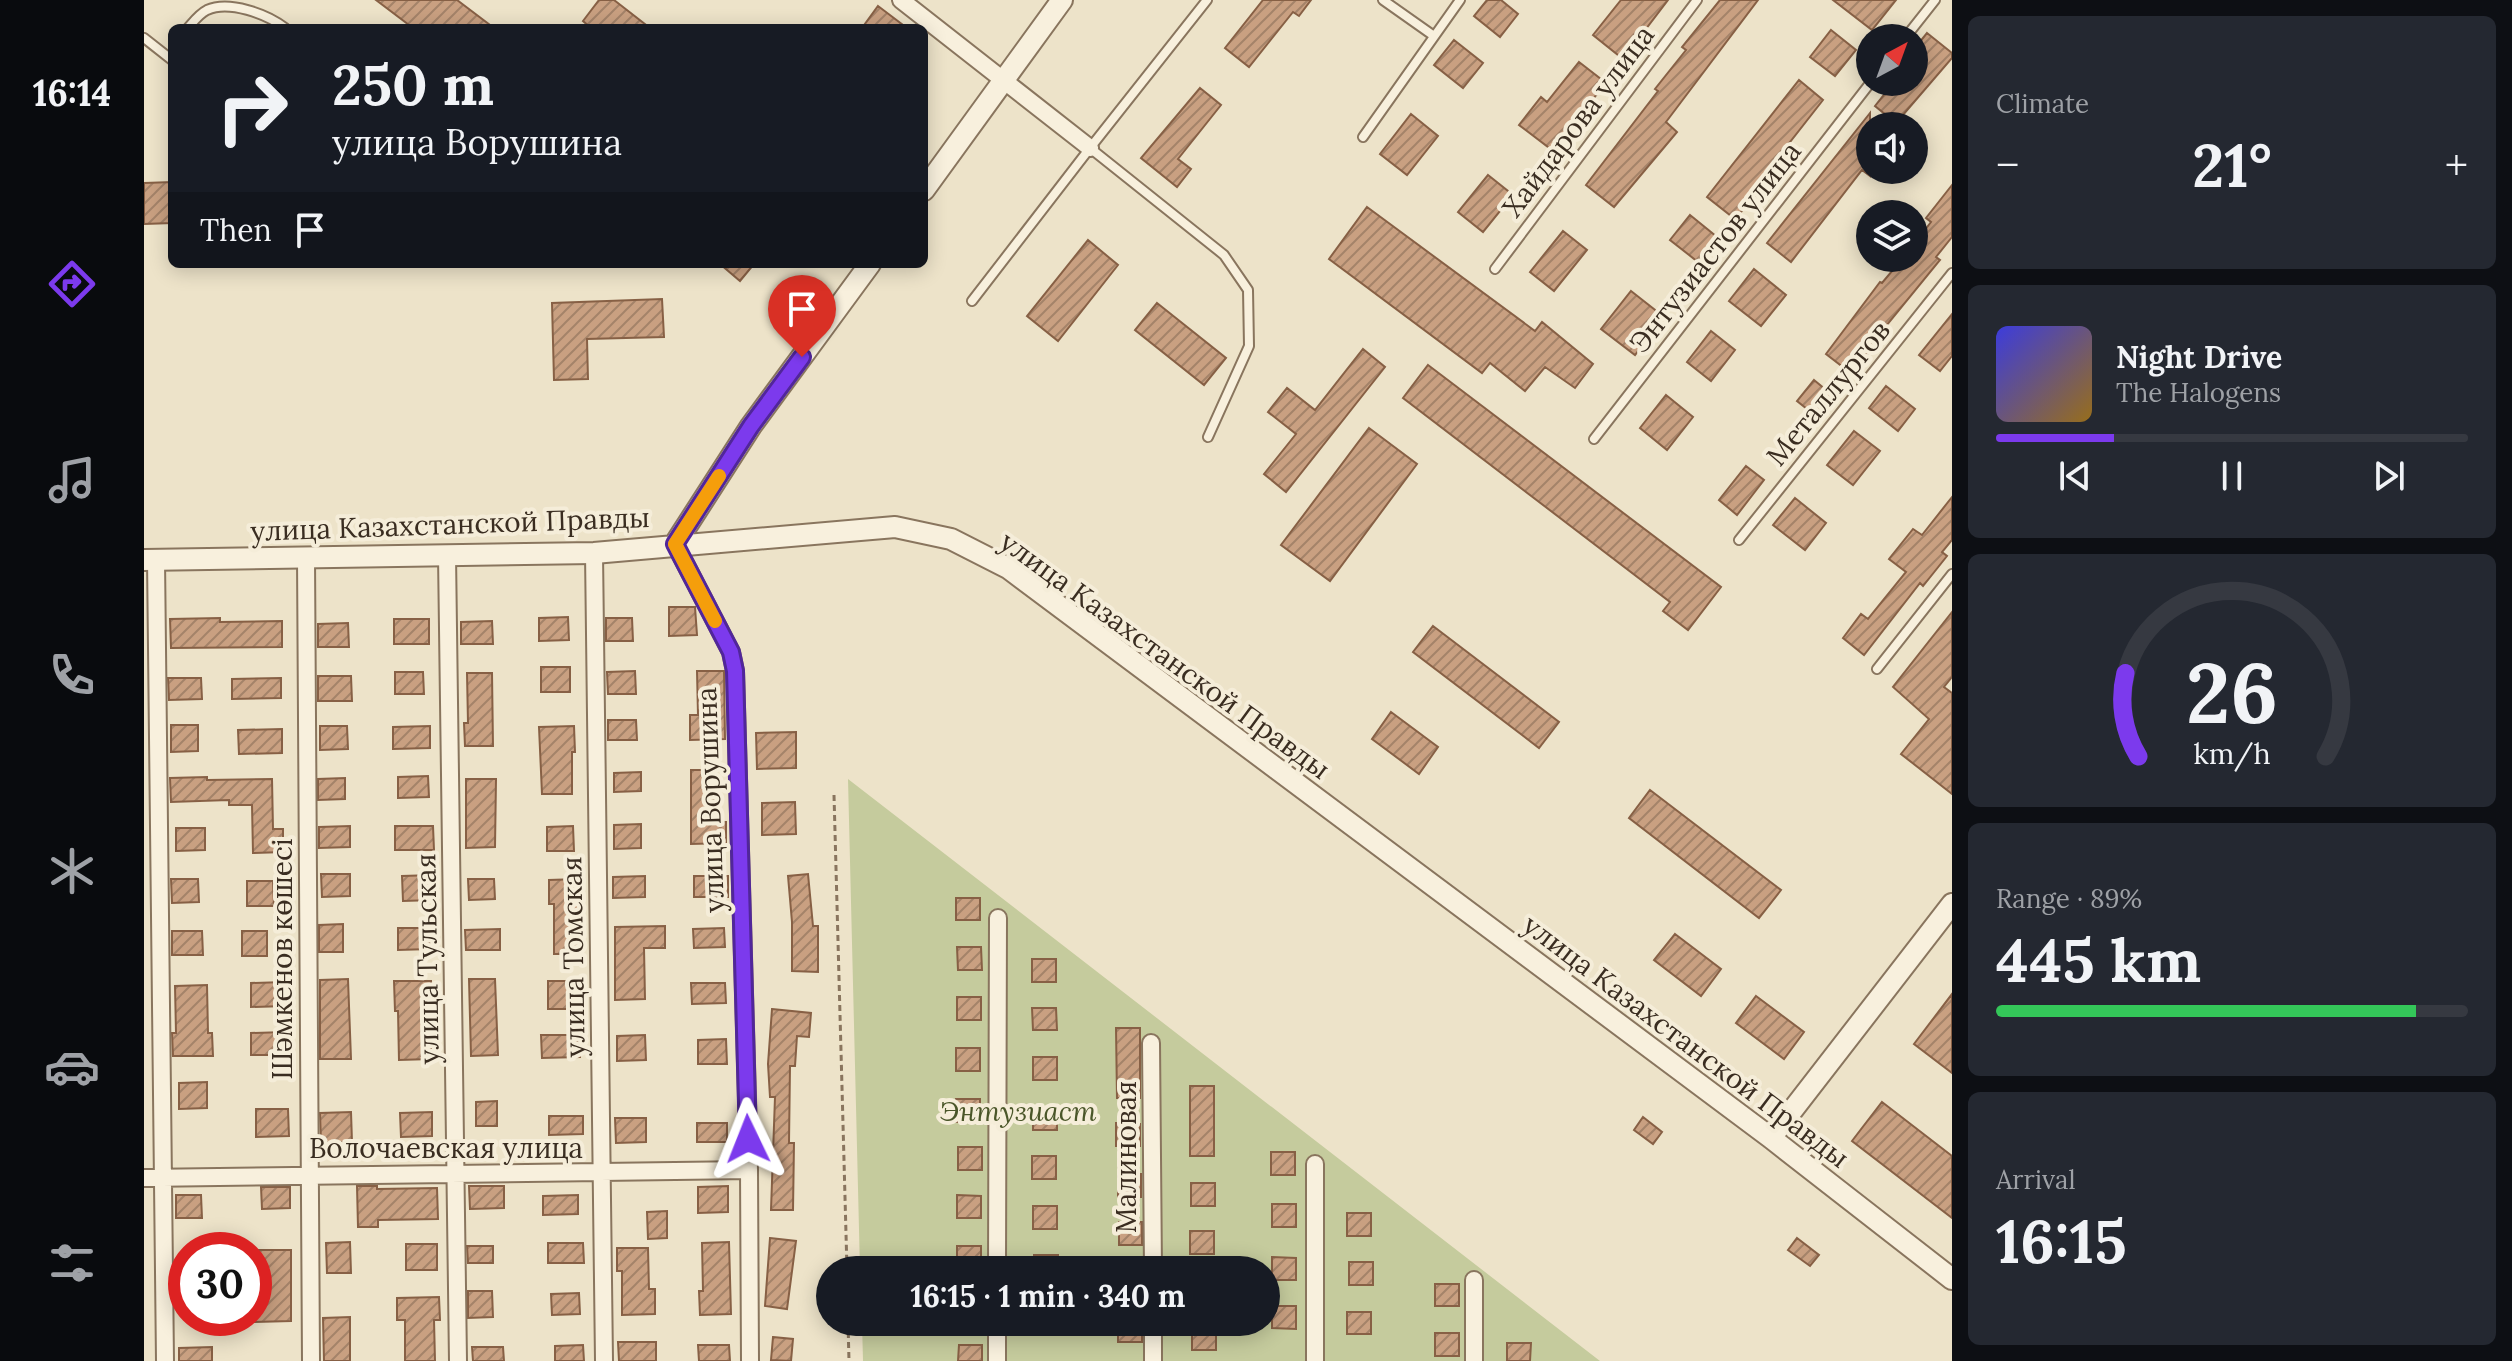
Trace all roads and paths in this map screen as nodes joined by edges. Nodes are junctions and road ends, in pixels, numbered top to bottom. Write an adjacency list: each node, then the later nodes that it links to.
1 (901, 0): 14 (street)
2 (1062, 0): 14 (street)
3 (1207, 0): 17 (lane)
4 (1383, 0): 11 (lane)
5 (1460, 0): 11 (lane)
6 (1697, 0): 20 (lane, Хайдарова улица)
7 (1935, 0): 10 (lane)
8 (192, 24): 9 (lane)
9 (278, 24)
10 (1916, 24)
11 (1434, 36): 16 (lane)
12 (144, 38): 13 (lane)
13 (168, 53)
14 (1003, 82): 17 (street); 18 (street)
15 (1860, 96): 24 (lane, Энтузиастов улица)
16 (1363, 137)
17 (1090, 148): 22 (lane); 23 (lane)
18 (928, 185)
19 (867, 268): 26 (street)
20 (1495, 269)
21 (1952, 273): 25 (lane, Металлургов)
22 (972, 301)
23 (1208, 437)
24 (1594, 439)
25 (1739, 540)
26 (675, 544): 27 (street, улица Казахстанской Правды); 37 (street, улица Казахстанской Правды); 39 (street, улица Ворушина)
27 (594, 553): 28 (street, улица Казахстанской Правды); 41 (street, улица Томская)
28 (447, 555): 29 (street, улица Казахстанской Правды); 40 (street, улица Тульская)
29 (306, 557): 30 (street, улица Казахстанской Правды); 42 (street, Шәмкенов көшесі)
30 (150, 560): 44 (street)
31 (1952, 574): 32 (lane)
32 (1877, 669)
33 (834, 795): 45 (path)
34 (1952, 904): 37 (street)
35 (998, 918): 46 (street)
36 (1151, 1043): 47 (street, Малиновая)
37 (1771, 1138): 48 (street, улица Казахстанской Правды)
38 (1315, 1164): 61 (street)
39 (749, 1170): 41 (street, Волочаевская улица); 57 (street, улица Ворушина)
40 (456, 1174): 41 (street, Волочаевская улица); 42 (street, Волочаевская улица); 55 (street, улица Тульская)
41 (602, 1174): 56 (street, улица Томская)
42 (308, 1175): 44 (street, Волочаевская улица); 54 (street, Шәмкенов көшесі)
43 (144, 1178): 44 (street, Волочаевская улица)
44 (163, 1178): 53 (street)
45 (847, 1256)
46 (997, 1256)
47 (1153, 1256)
48 (1952, 1279)
49 (1474, 1280): 62 (street)
50 (848, 1336): 58 (path)
51 (997, 1336): 59 (street)
52 (1153, 1336): 60 (street)
53 (165, 1361)
54 (311, 1361)
55 (458, 1361)
56 (604, 1361)
57 (750, 1361)
58 (849, 1361)
59 (997, 1361)
60 (1153, 1361)
61 (1315, 1361)
62 (1474, 1361)

